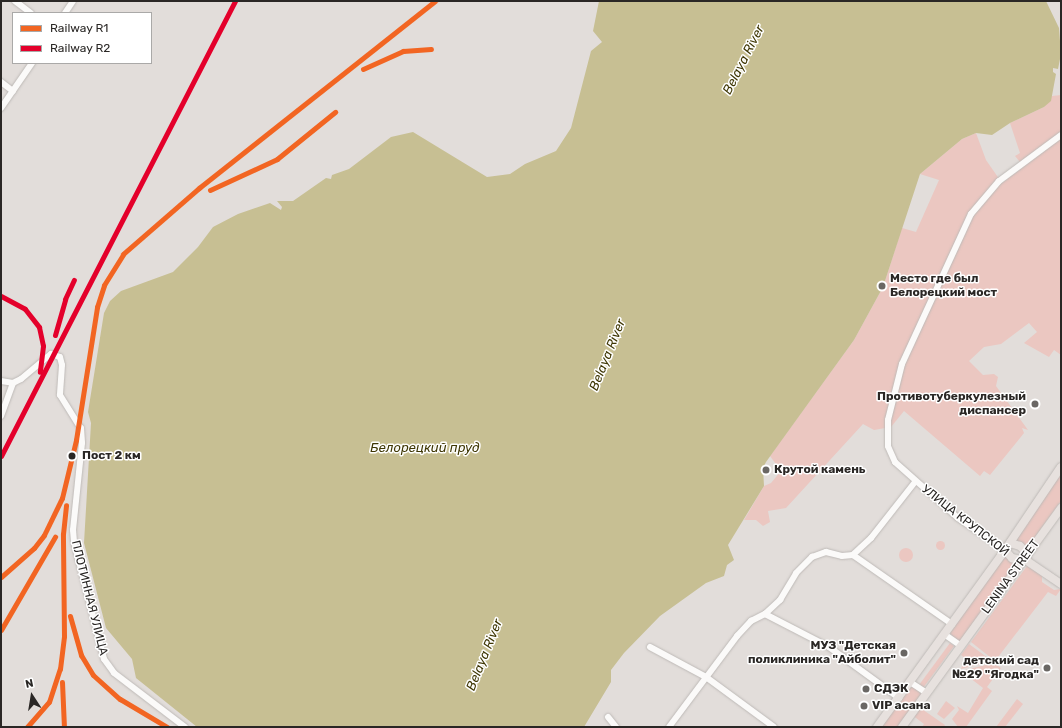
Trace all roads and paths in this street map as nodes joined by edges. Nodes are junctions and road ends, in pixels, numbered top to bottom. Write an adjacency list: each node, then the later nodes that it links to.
1 (15, 1): 3 (street)
2 (73, 1): 4 (street)
3 (30, 12)
4 (66, 12)
5 (31, 64): 7 (street)
6 (1, 82): 7 (street)
7 (13, 91): 8 (street)
8 (1, 108)
9 (1061, 135): 14 (street, УЛИЦА КРУПСКОЙ)
10 (1, 381): 11 (street)
11 (13, 383): 12 (street); 31 (street, ПЛОТИННАЯ УЛИЦА)
12 (1, 416)
13 (1061, 467): 16 (main road, LENINA STREET)
14 (915, 482): 17 (street, УЛИЦА КРУПСКОЙ); 18 (street)
15 (1061, 508): 19 (main road, LENINA STREET)
16 (1010, 543): 17 (main road, LENINA STREET); 19 (main road)
17 (1005, 550): 19 (main road, УЛИЦА КРУПСКОЙ); 22 (main road, LENINA STREET)
18 (853, 555): 21 (street); 22 (street)
19 (1025, 558): 20 (main road, УЛИЦА КРУПСКОЙ); 24 (main road, LENINA STREET)
20 (1061, 584)
21 (765, 614): 26 (street); 29 (street)
22 (952, 624): 23 (main road, LENINA STREET)
23 (944, 634): 24 (street); 27 (main road, LENINA STREET)
24 (961, 646): 28 (main road, LENINA STREET)
25 (650, 647): 26 (street)
26 (706, 677): 33 (street); 34 (street)
27 (910, 682): 28 (street); 29 (main road, LENINA STREET)
28 (927, 693): 36 (main road, LENINA STREET)
29 (899, 698): 35 (main road, LENINA STREET)
30 (608, 718): 32 (street)
31 (185, 727)
32 (616, 727)
33 (669, 727)
34 (774, 727)
35 (877, 727)
36 (902, 727)

